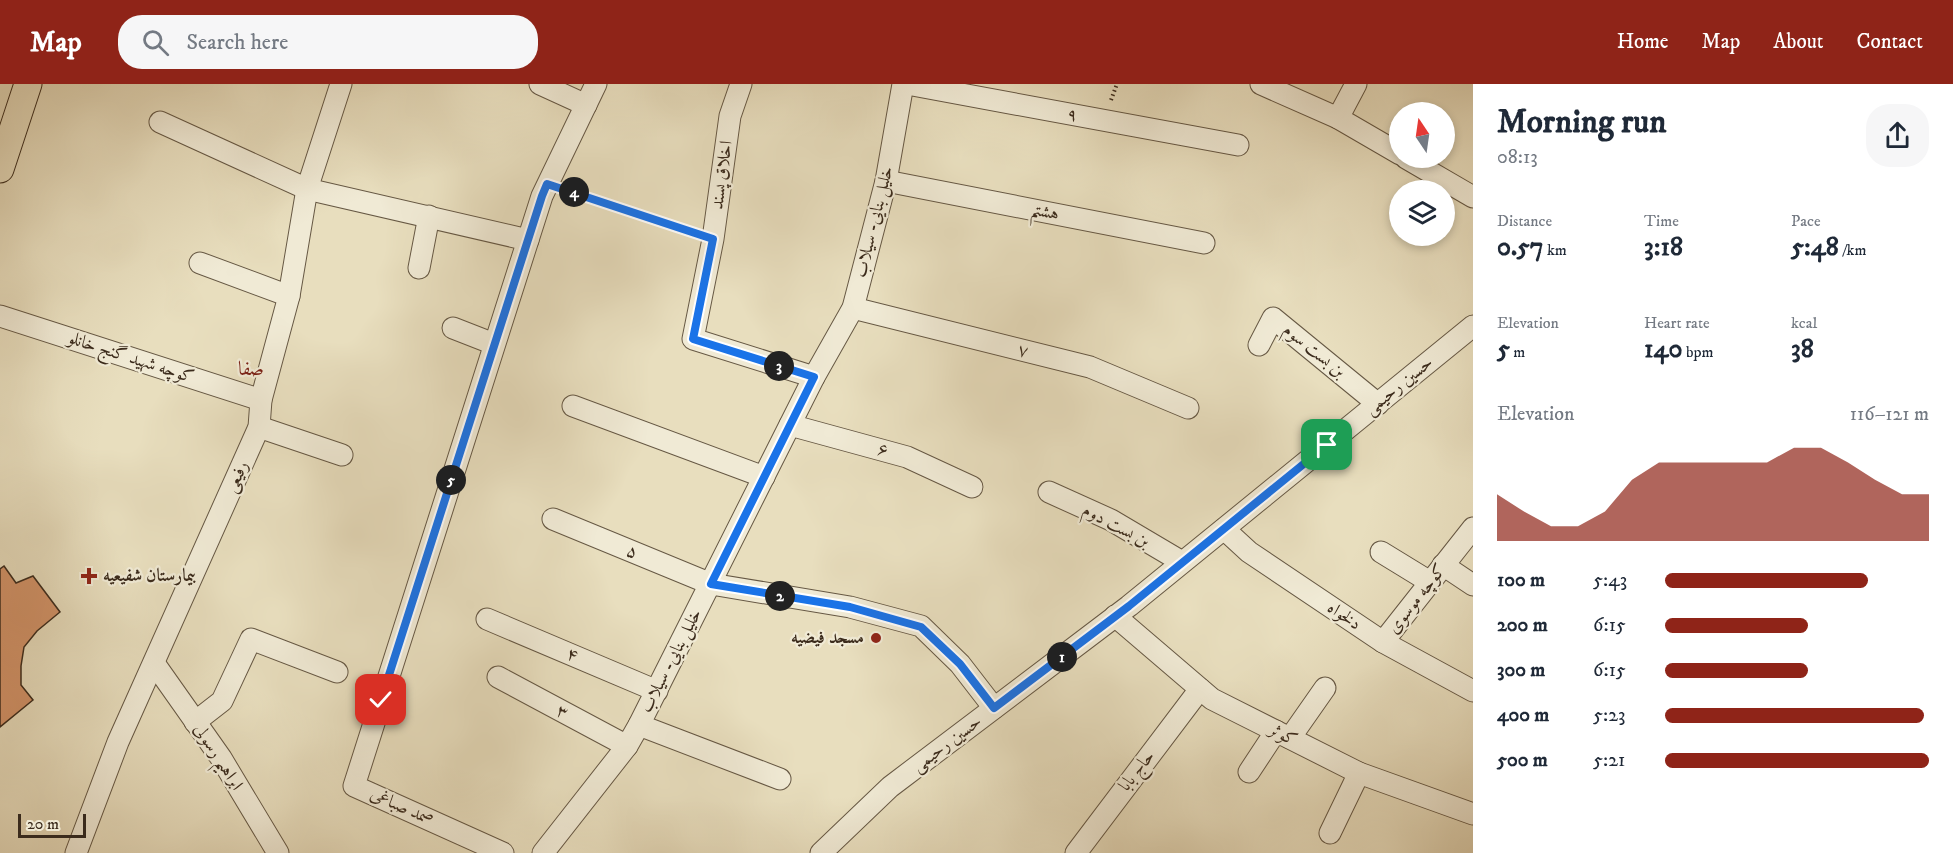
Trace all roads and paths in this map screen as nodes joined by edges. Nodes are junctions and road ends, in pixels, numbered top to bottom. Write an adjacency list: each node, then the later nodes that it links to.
1 (28, 84): 12 (main road)
2 (341, 84): 19 (street, رفیعی)
3 (540, 84): 9 (street)
4 (596, 84): 9 (street, صمد صباغی)
5 (741, 84): 22 (street, اخلاق پسند)
6 (905, 84): 13 (street, ۹); 17 (street, خلیل بنایی- سیلاب)
7 (1261, 84): 10 (street)
8 (1356, 84): 10 (street)
9 (586, 105): 18 (street, صمد صباغی)
10 (1338, 118): 14 (street)
11 (160, 122): 19 (street)
12 (5, 139): 16 (main road)
13 (1238, 145)
14 (1389, 148)
15 (1423, 168): 20 (street)
16 (0, 169)
17 (886, 181): 24 (street, هشتم); 28 (street, خلیل بنایی- سیلاب)
18 (547, 184): 22 (path); 23 (street, صمد صباغی)
19 (307, 189): 21 (street); 27 (street, رفیعی)
20 (1473, 197)
21 (429, 216): 23 (street); 26 (street)
22 (713, 239): 34 (street, اخلاق پسند)
23 (528, 240): 32 (street, صمد صباغی)
24 (1204, 243)
25 (200, 263): 27 (street)
26 (419, 268)
27 (289, 296): 35 (street, رفیعی)
28 (853, 308): 34 (street, خلیل بنایی- سیلاب); 38 (street, ۷)
29 (0, 316): 35 (street, کوچه شهید گنج خانلو)
30 (1473, 326): 36 (street, حسین رحیمی)
31 (453, 328): 32 (street)
32 (494, 344): 75 (street, صمد صباغی)
33 (1259, 345): 36 (street, بن بست سوم)
34 (814, 377): 39 (street, خلیل بنایی- سیلاب)
35 (261, 400): 40 (street, رفیعی)
36 (1378, 404): 47 (street, حسین رحیمی)
37 (573, 406): 42 (street)
38 (1188, 408)
39 (790, 425): 42 (street, خلیل بنایی- سیلاب); 43 (street, ۶)
40 (260, 427): 41 (street); 56 (street, رفیعی)
41 (342, 455)
42 (764, 477): 51 (street, خلیل بنایی- سیلاب)
43 (972, 487)
44 (1049, 492): 49 (street, بن بست دوم)
45 (553, 519): 51 (street, ۵)
46 (1473, 528): 50 (street, کوچه موسوی)
47 (1224, 529): 49 (street, حسین رحیمی); 55 (street, دلخواه)
48 (1381, 552): 50 (street)
49 (1182, 562): 53 (street, حسین رحیمی)
50 (1437, 574): 52 (street); 55 (street, کوچه موسوی)
51 (711, 584): 61 (street, خلیل بنایی- سیلاب); 63 (street, ۵)
52 (1473, 585)
53 (1115, 616): 60 (street, کوثر); 63 (street, حسین رحیمی)
54 (487, 619): 61 (street, ۴)
55 (1383, 642): 62 (street, دلخواه)
56 (154, 663): 64 (street, ابراهیم رسولی); 73 (street, رفیعی)
57 (337, 672): 64 (street)
58 (498, 677): 67 (street, ۳)
59 (1325, 688): 66 (street)
60 (1200, 689): 66 (street, کوثر); 78 (street, حاج بابا)
61 (657, 691): 65 (street, خلیل بنایی- سیلاب)
62 (1473, 691)
63 (994, 708): 77 (street, حسین رحیمی)
64 (195, 722): 74 (street, ابراهیم رسولی)
65 (639, 725): 67 (street, خلیل بنایی- سیلاب); 70 (street)
66 (1283, 735): 68 (street); 69 (street, کوثر)
67 (627, 746): 76 (street, خلیل بنایی- سیلاب)
68 (1250, 772)
69 (1359, 773): 71 (street, کوثر); 72 (street)
70 (780, 780)
71 (1473, 814)
72 (1330, 833)
73 (76, 853)
74 (278, 853)
75 (503, 853)
76 (543, 853)
77 (821, 853)
78 (1076, 853)

